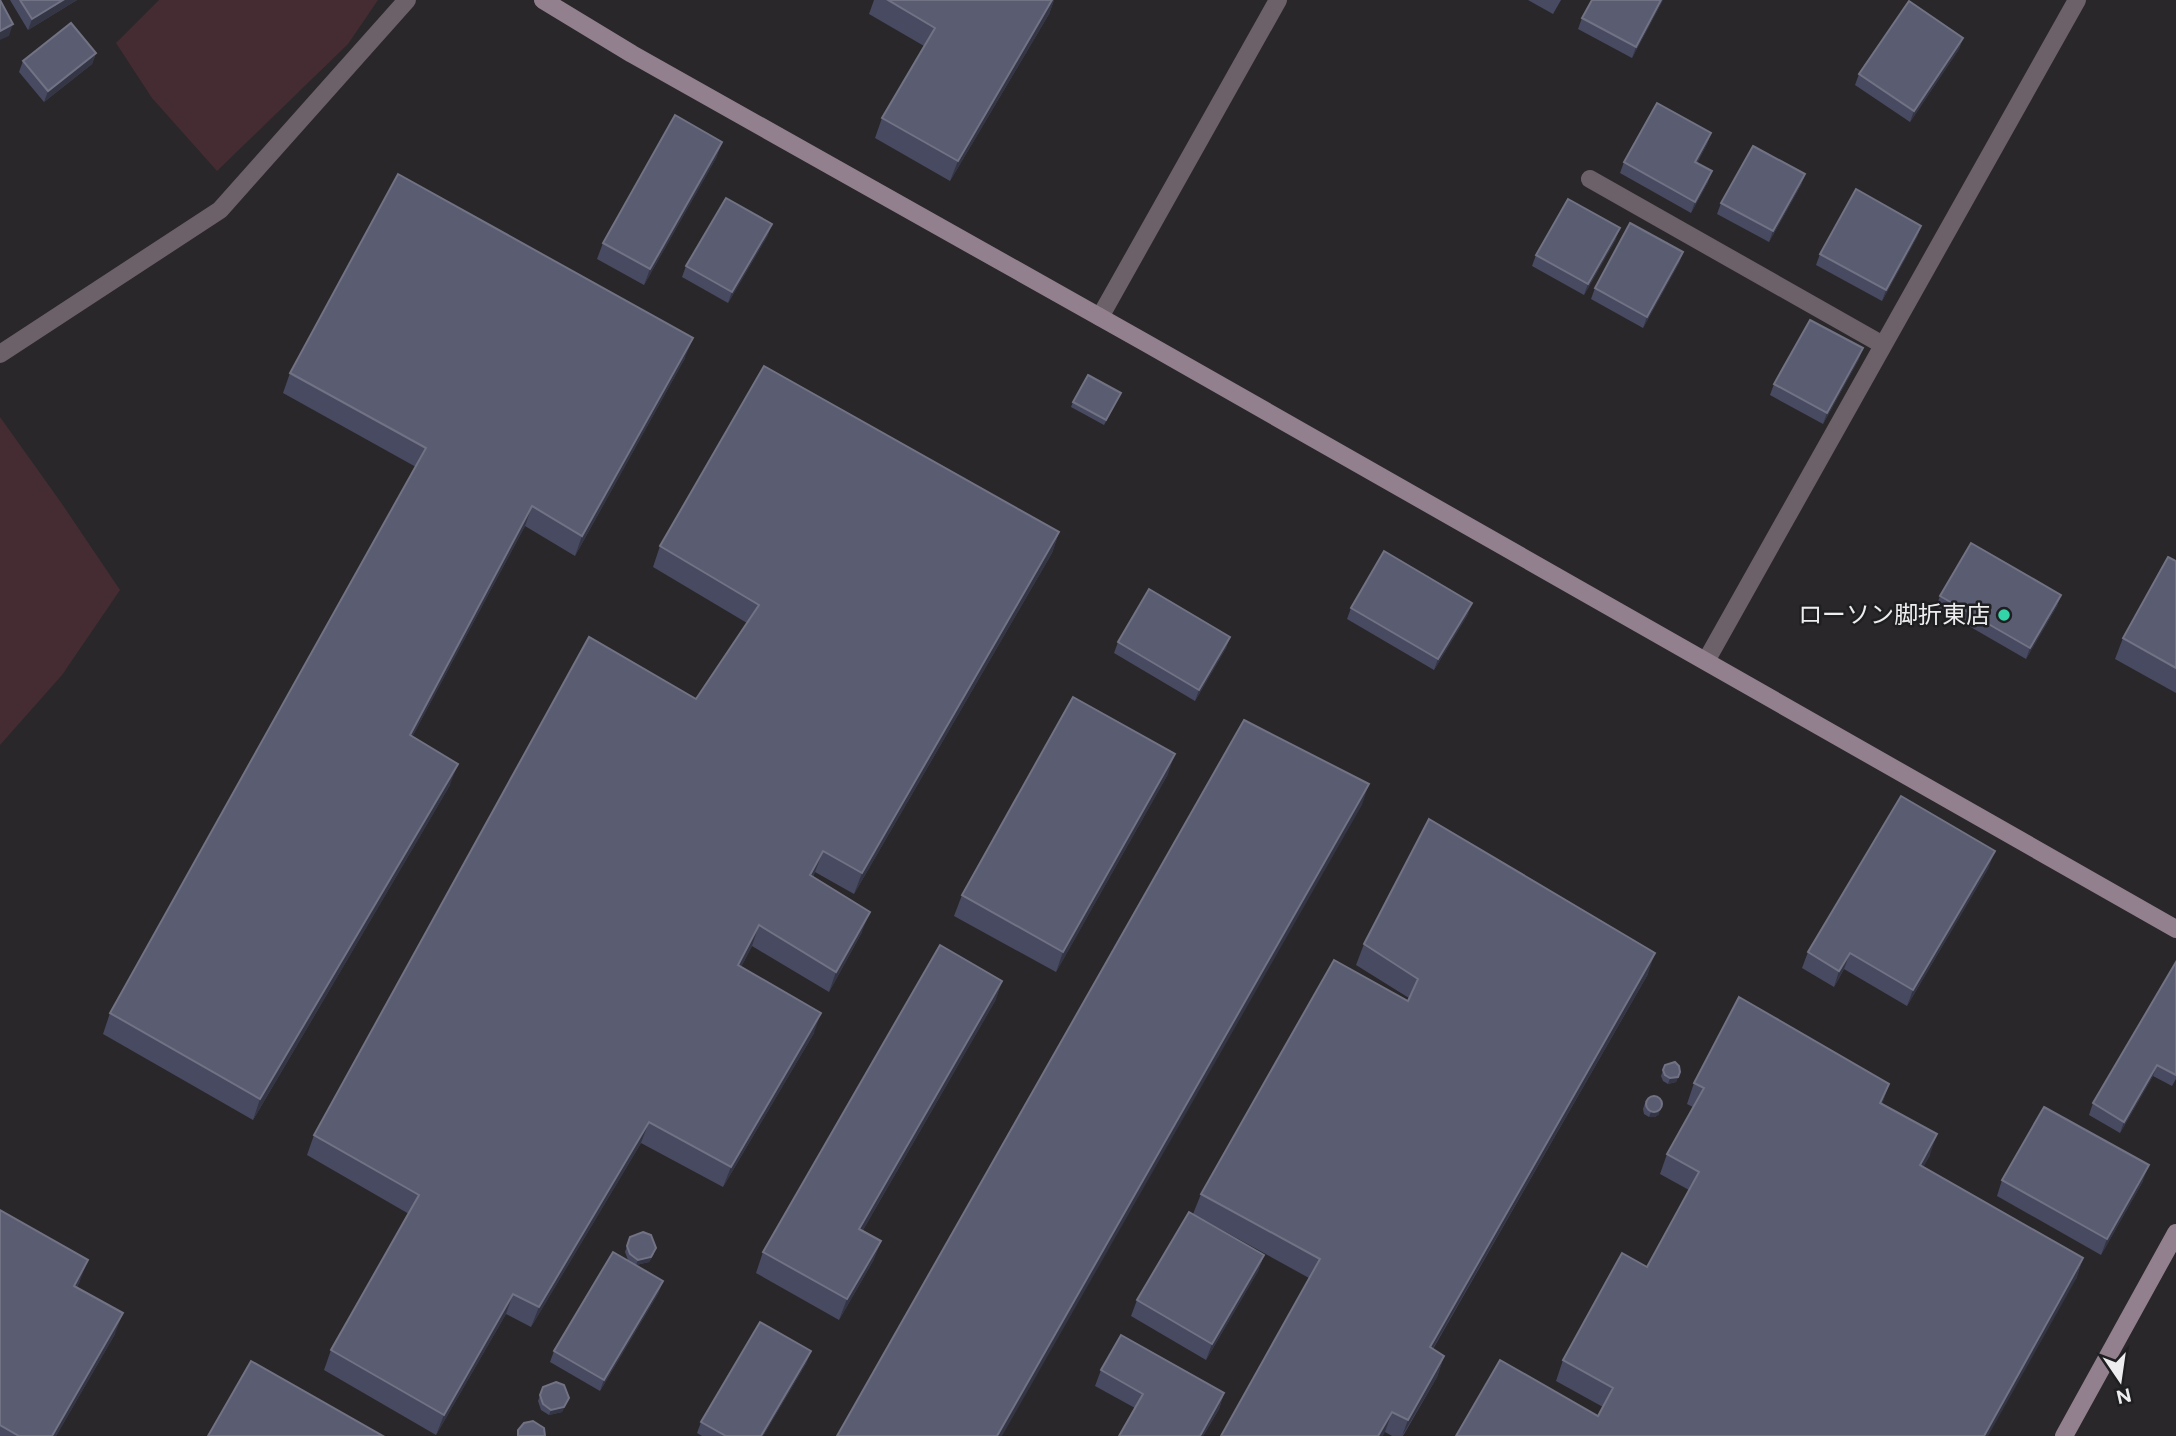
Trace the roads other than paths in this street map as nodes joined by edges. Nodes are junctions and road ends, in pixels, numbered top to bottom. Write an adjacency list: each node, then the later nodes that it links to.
1 (407, 0): 8 (street)
2 (543, 0): 6 (street)
3 (1278, 0): 6 (street)
4 (2077, 0): 7 (street)
5 (1590, 179): 7 (street)
6 (1100, 317): 9 (street)
7 (1883, 345): 9 (street)
8 (0, 354)
9 (1706, 661): 10 (street)
10 (2176, 929)
11 (2176, 1233): 12 (street)
12 (2064, 1436)

